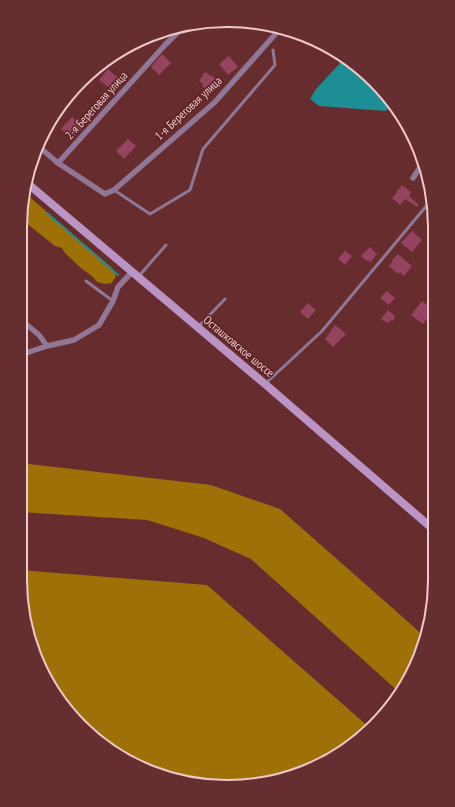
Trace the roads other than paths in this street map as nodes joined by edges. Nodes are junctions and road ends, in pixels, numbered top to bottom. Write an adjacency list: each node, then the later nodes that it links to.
1 (276, 33): 9 (street, 1-я Береговая улица)
2 (176, 34): 5 (street, 2-я Береговая улица)
3 (273, 50): 9 (lane)
4 (43, 150): 5 (street)
5 (58, 163): 9 (street, 1-я Береговая улица)
6 (419, 169): 7 (street)
7 (413, 178)
8 (31, 187): 12 (main road, Осташковское шоссе)
9 (114, 190)
10 (427, 206): 20 (lane)
11 (166, 245): 12 (lane)
12 (135, 275): 15 (street); 17 (main road, Осташковское шоссе)
13 (86, 281): 15 (lane)
14 (225, 299): 17 (lane)
15 (113, 301): 18 (street)
16 (27, 325): 18 (street)
17 (198, 328): 20 (main road, Осташковское шоссе)
18 (47, 346): 19 (street)
19 (27, 353)
20 (265, 384): 21 (main road, Осташковское шоссе)
21 (428, 525)

